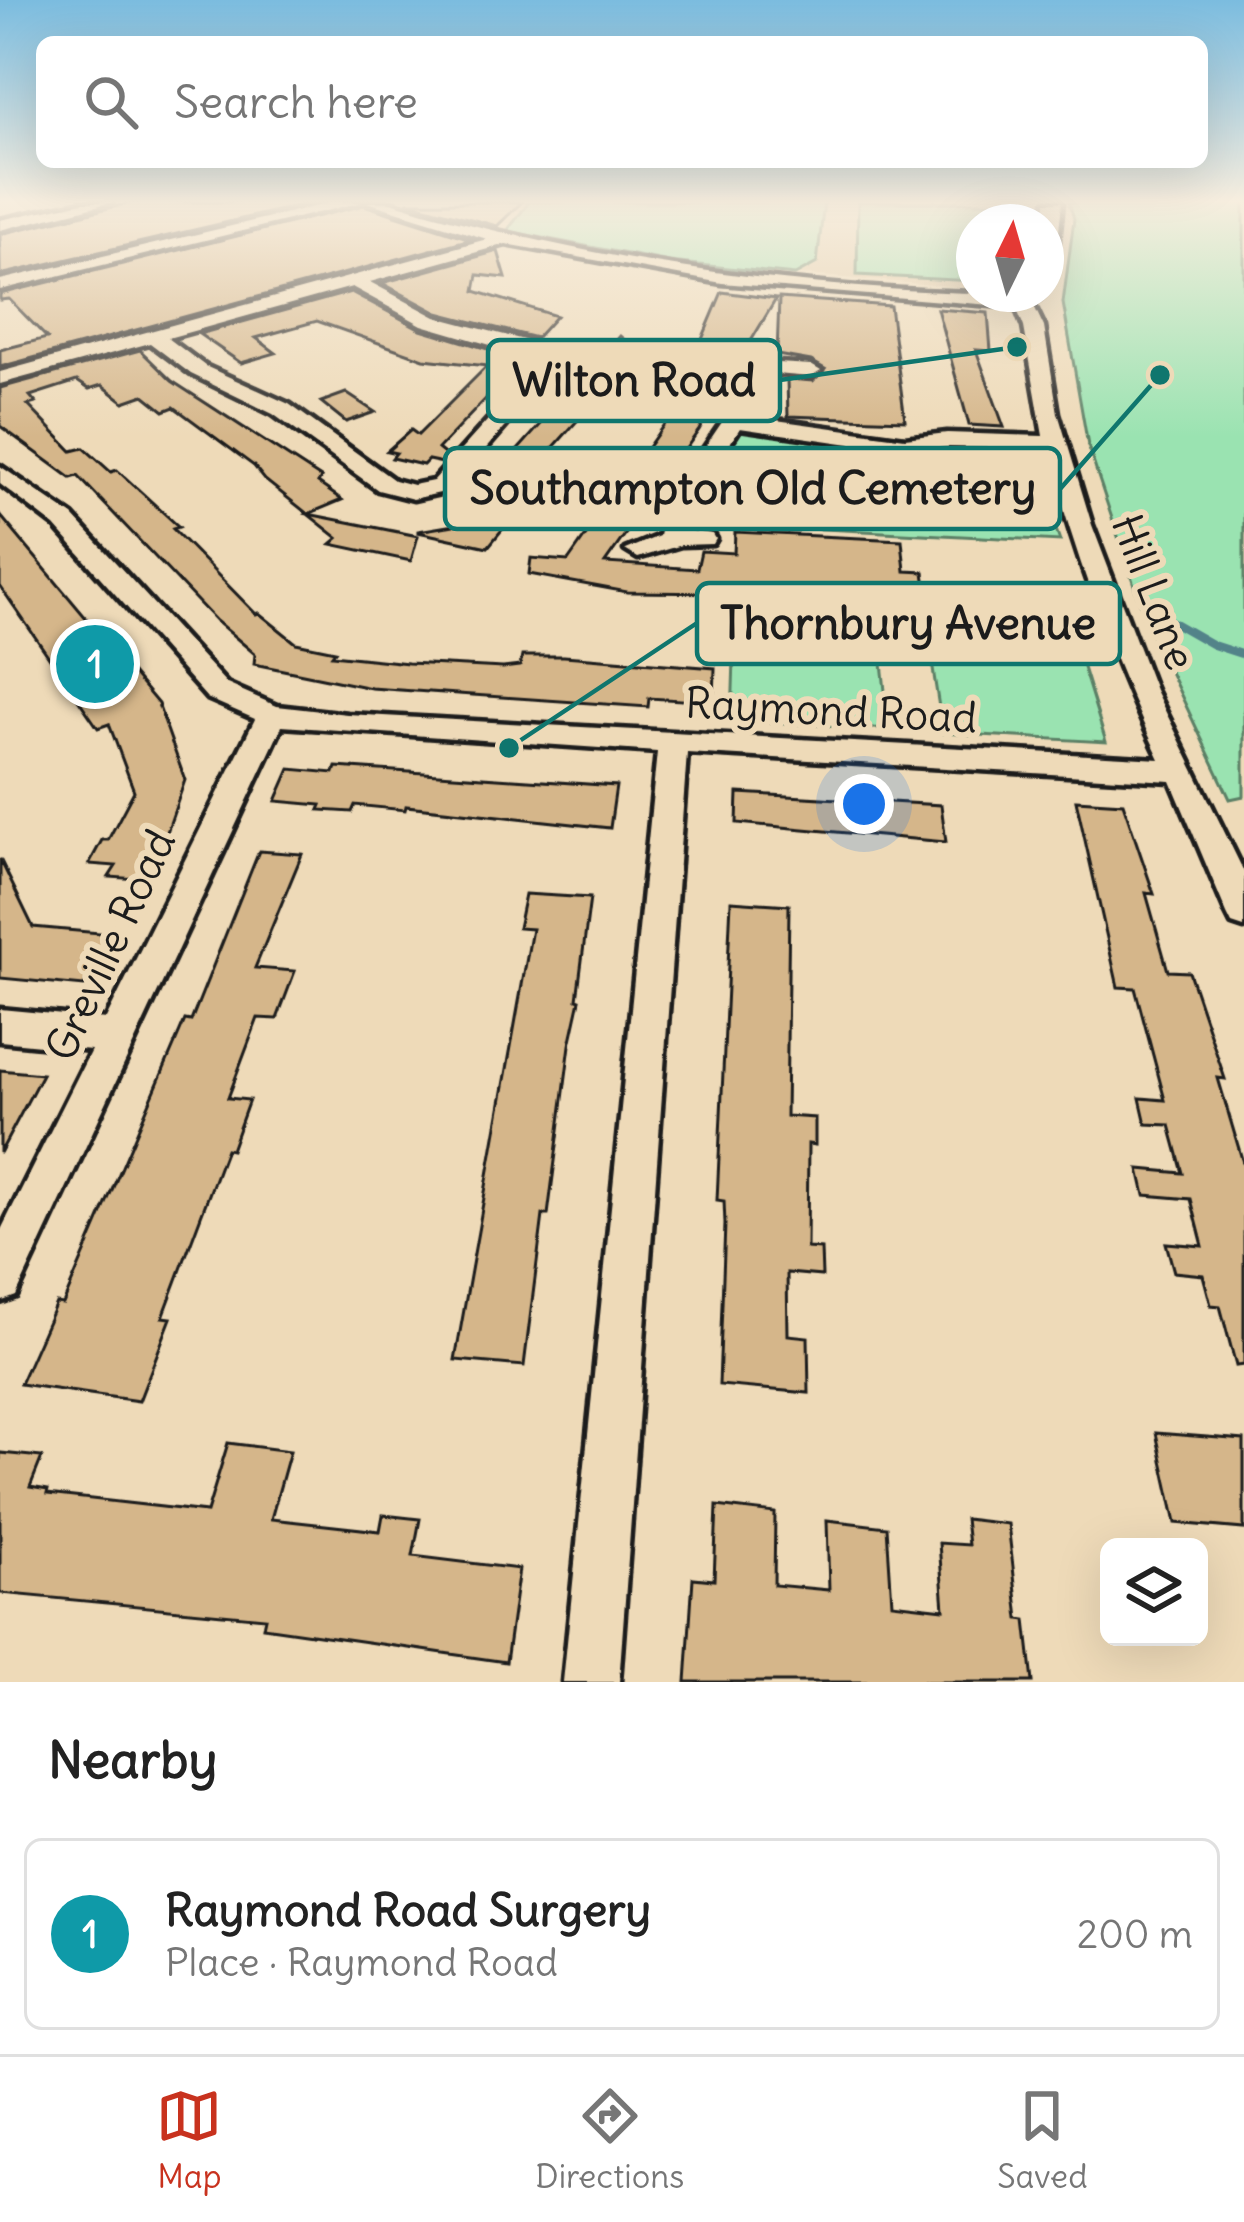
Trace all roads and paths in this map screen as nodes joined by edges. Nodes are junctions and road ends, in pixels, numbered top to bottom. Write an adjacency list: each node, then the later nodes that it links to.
1 (361, 280): 3 (street)
2 (761, 280): 4 (street)
3 (356, 282): 6 (street); 6 (street)
4 (956, 293)
5 (1031, 312): 12 (street, Hill Lane)
6 (154, 338): 10 (street)
7 (735, 364): 8 (street)
8 (768, 370): 9 (street); 11 (street)
9 (811, 370)
10 (0, 378)
11 (737, 421): 12 (street); 14 (street)
12 (1056, 443): 19 (street, Hill Lane)
13 (0, 473): 17 (street, Raymond Road)
14 (673, 537): 15 (street); 16 (street)
15 (704, 538)
16 (638, 550)
17 (272, 715): 18 (street, Raymond Road); 22 (street, Greville Road)
18 (673, 743): 19 (street, Raymond Road); 24 (street)
19 (1181, 771): 20 (street, Hill Lane)
20 (1244, 914)
21 (0, 1025): 22 (street)
22 (117, 1036): 23 (street, Greville Road)
23 (0, 1280)
24 (591, 1682)

